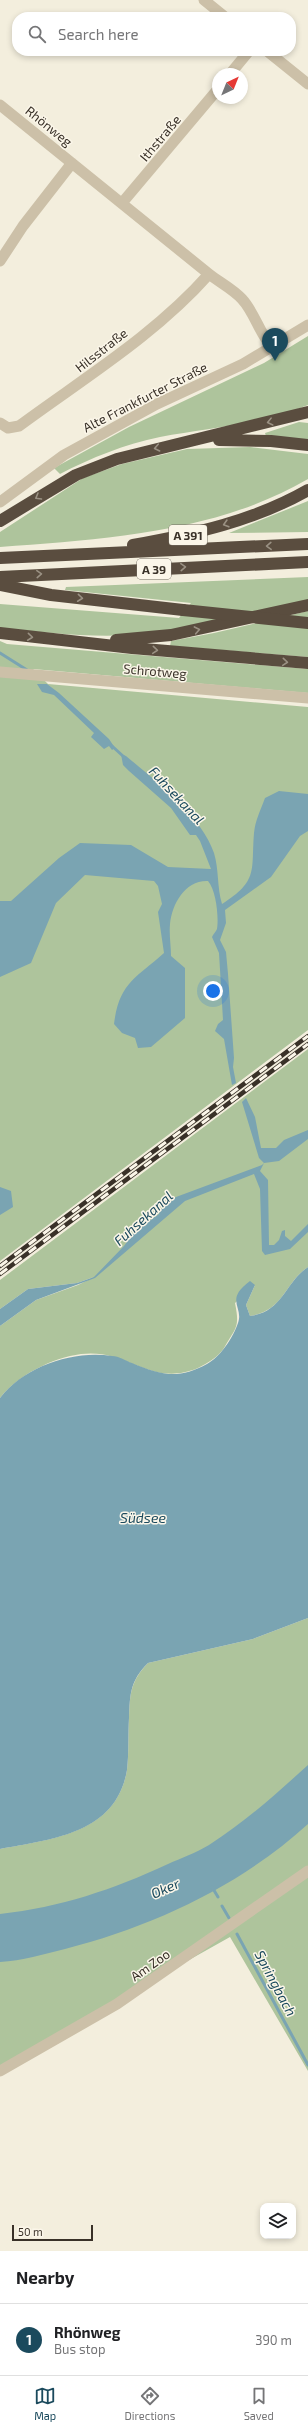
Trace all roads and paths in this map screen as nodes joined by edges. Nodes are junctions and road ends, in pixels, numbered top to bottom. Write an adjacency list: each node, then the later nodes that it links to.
1 (204, 0): 2 (street)
2 (219, 12)
3 (245, 56): 5 (street)
4 (274, 56): 6 (street)
5 (235, 68)
6 (306, 78)
7 (212, 96): 10 (street, Ithstraße)
8 (0, 105): 9 (street, Rhönweg)
9 (72, 163): 10 (street, Rhönweg); 11 (street)
10 (122, 203): 12 (street, Rhönweg)
11 (0, 261)
12 (209, 274): 14 (street, Rhönweg); 16 (street, Hilsstraße)
13 (308, 325): 14 (street, Alte Frankfurter Straße)
14 (272, 347): 20 (street, Alte Frankfurter Straße)
15 (308, 412): 17 (highway, one-way to 17)
16 (0, 423)
17 (196, 441): 18 (highway); 21 (highway, one-way to 21)
18 (308, 445)
19 (308, 490): 23 (highway, A 391, one-way to 23)
20 (0, 502)
21 (0, 521)
22 (308, 544): 23 (highway, A 39, one-way to 23)
23 (83, 553): 24 (highway, A 39)
24 (0, 558)
25 (308, 562): 26 (highway, A 39, one-way to 25)
26 (0, 577)
27 (0, 585): 29 (highway, one-way to 29, bridge)
28 (308, 605): 31 (highway, one-way to 28)
29 (308, 623)
30 (0, 634): 31 (highway, one-way to 31)
31 (61, 640): 32 (highway, one-way to 32)
32 (308, 664)
33 (0, 672): 34 (street, Schrotweg)
34 (308, 698)
35 (308, 1871): 36 (street, Am Zoo)
36 (0, 2071)

